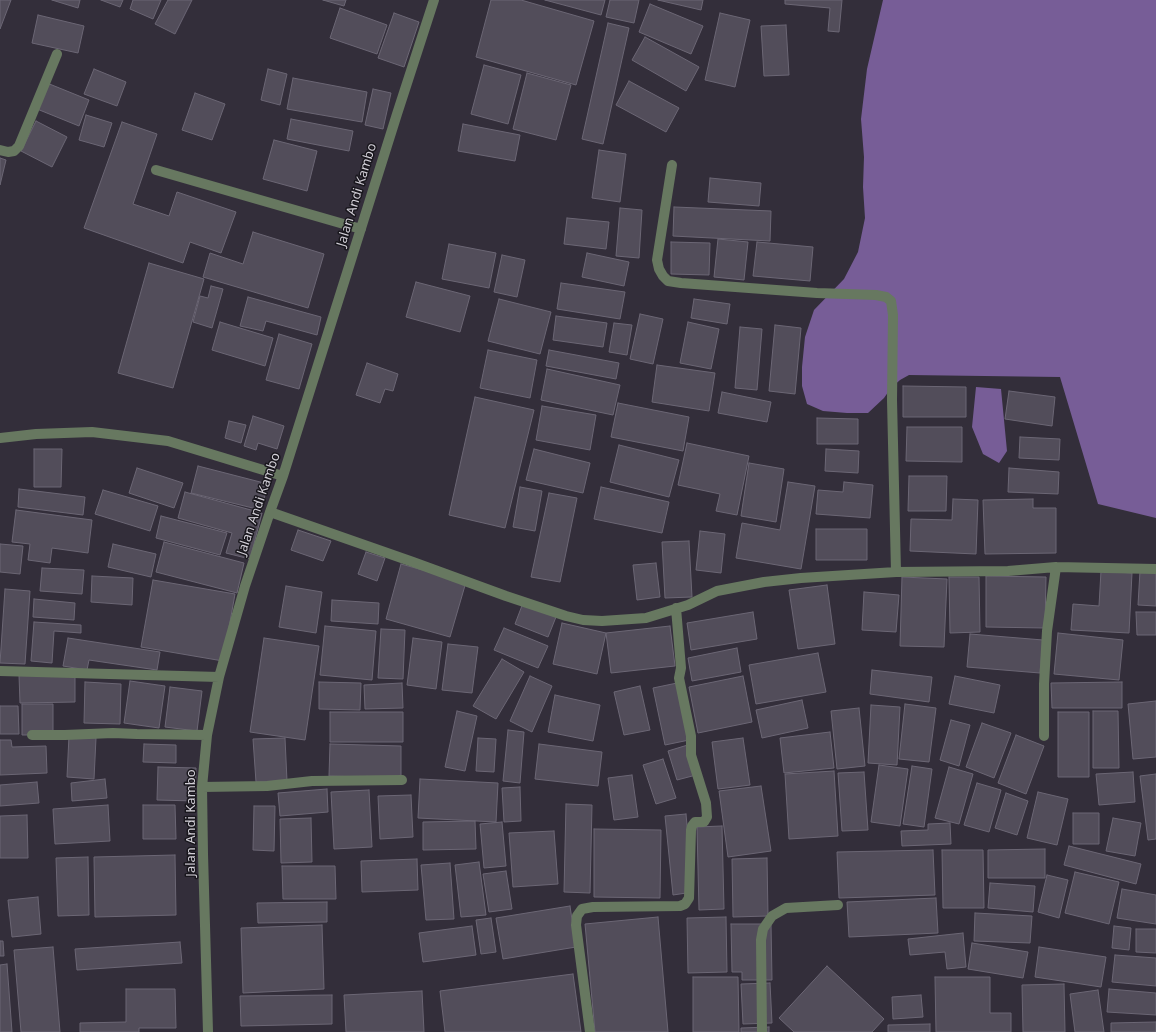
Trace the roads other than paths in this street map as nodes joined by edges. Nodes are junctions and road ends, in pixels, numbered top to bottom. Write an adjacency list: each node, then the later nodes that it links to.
1 (434, 0): 6 (street, Jalan Andi Kambo)
2 (57, 54): 3 (street)
3 (0, 150)
4 (672, 165): 12 (street)
5 (156, 170): 6 (street)
6 (361, 229): 8 (street, Jalan Andi Kambo)
7 (0, 438): 8 (street)
8 (283, 476): 9 (street, Jalan Andi Kambo)
9 (270, 512): 13 (street); 15 (street, Jalan Andi Kambo)
10 (1056, 567): 11 (street); 12 (street); 18 (street)
11 (1156, 569)
12 (896, 572): 13 (street)
13 (676, 608): 23 (street)
14 (0, 671): 15 (street)
15 (220, 676): 16 (street, Jalan Andi Kambo)
16 (207, 735): 17 (street); 20 (street, Jalan Andi Kambo)
17 (32, 736)
18 (1044, 736)
19 (402, 780): 20 (street)
20 (202, 787): 22 (street, Jalan Andi Kambo)
21 (838, 905): 24 (street)
22 (208, 1032)
23 (590, 1032)
24 (762, 1032)

